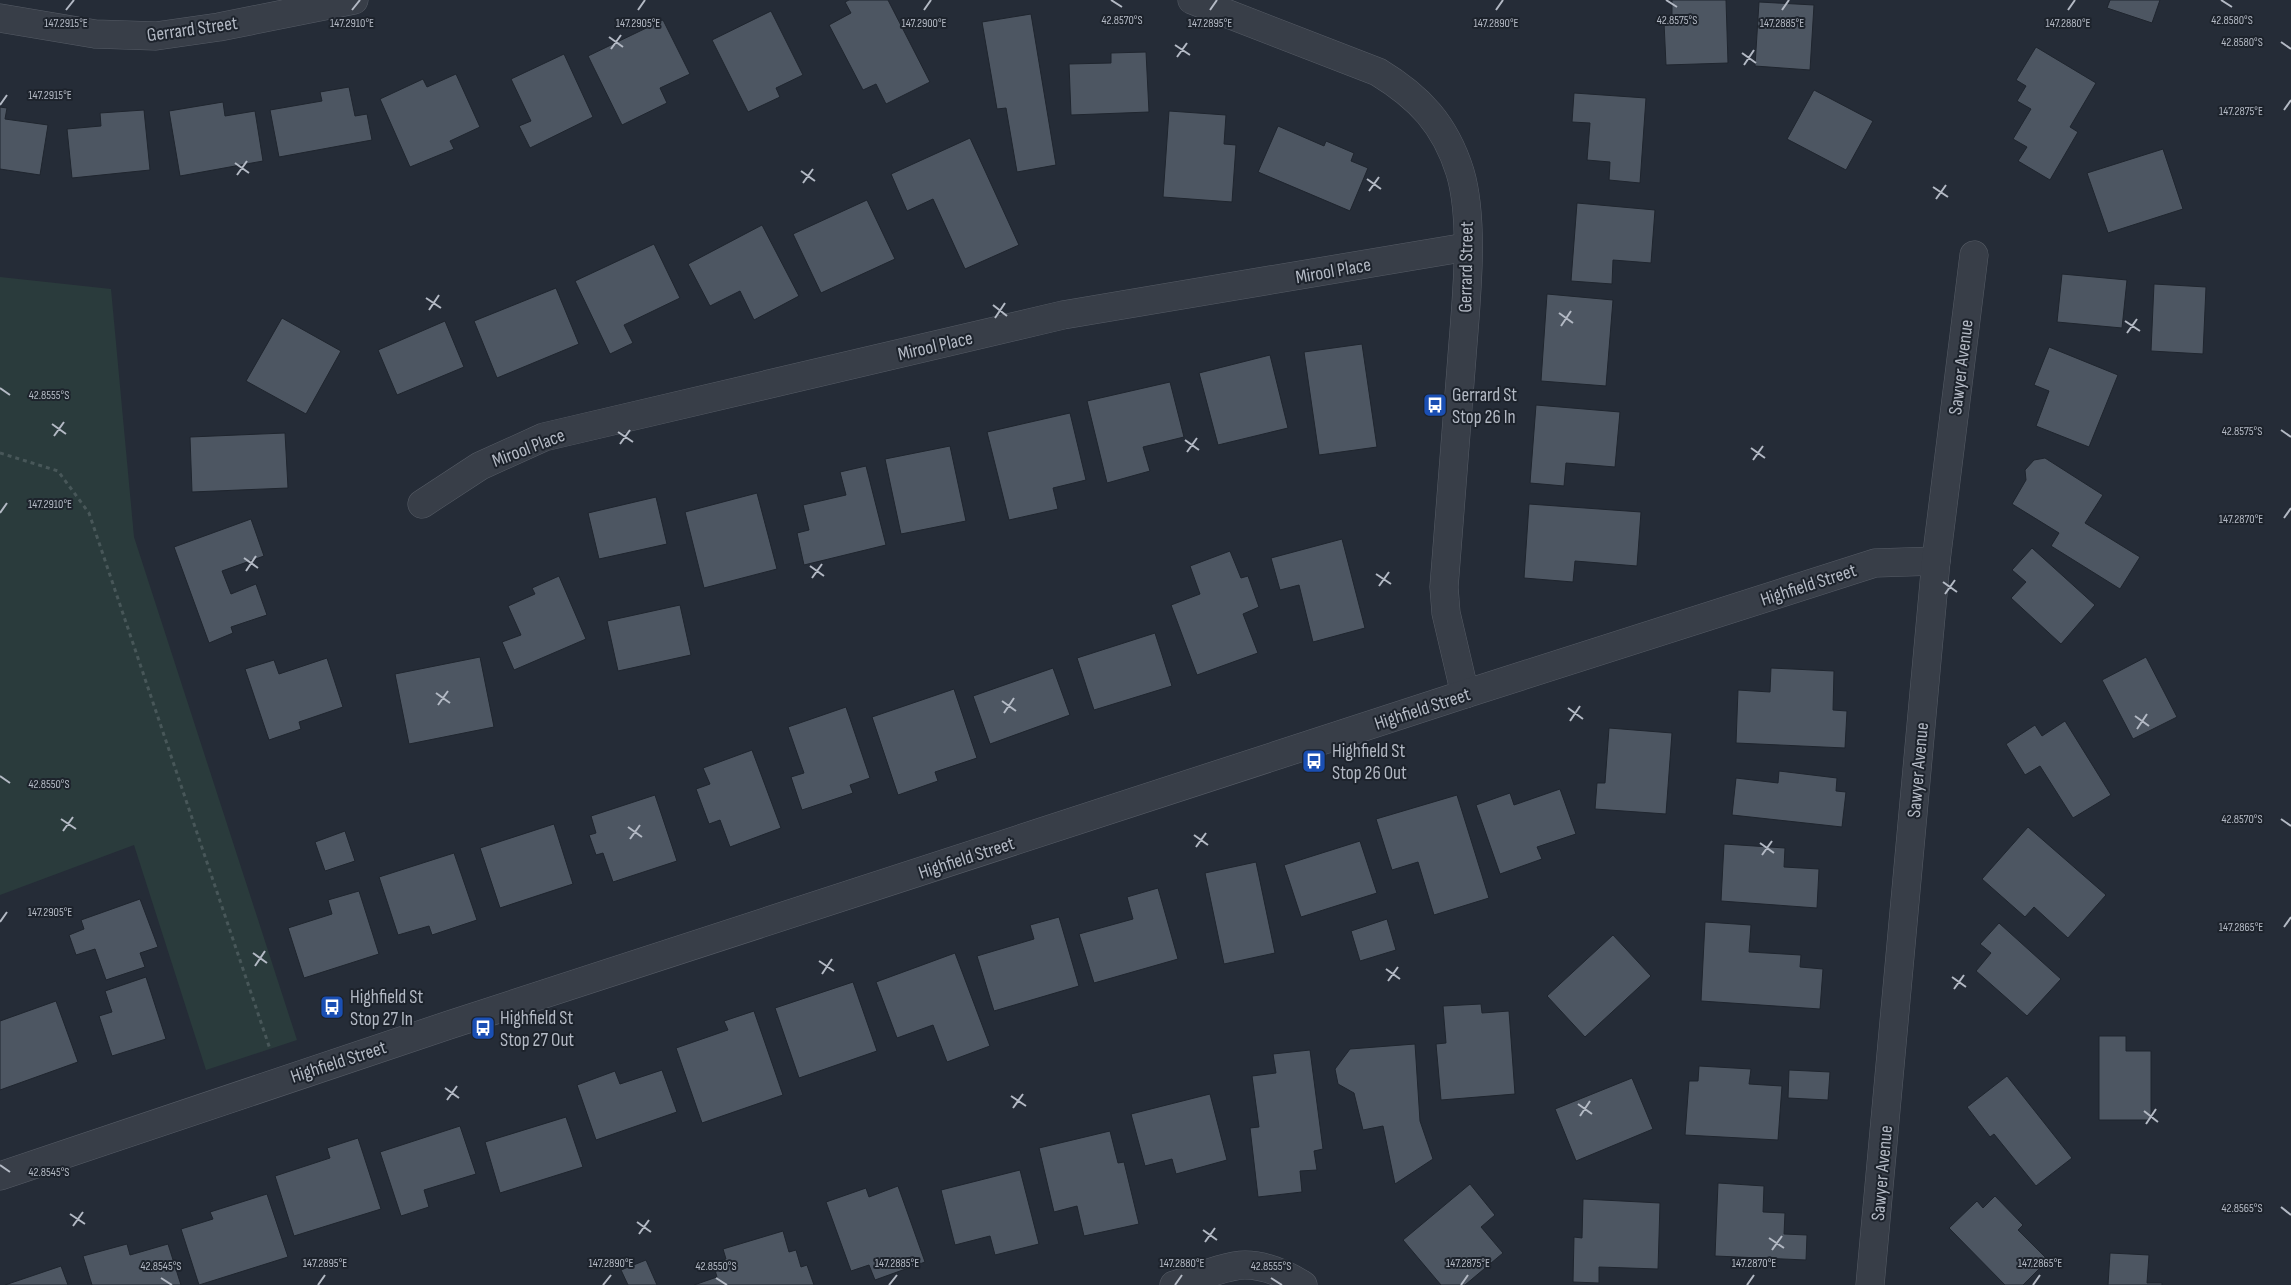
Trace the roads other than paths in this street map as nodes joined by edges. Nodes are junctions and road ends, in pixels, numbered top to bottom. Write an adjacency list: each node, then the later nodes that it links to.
1 (354, 0): 3 (street, Gerrard Street)
2 (1192, 0): 4 (street, Gerrard Street)
3 (0, 18)
4 (1467, 247): 6 (street, Mirool Place); 8 (street, Gerrard Street)
5 (1974, 255): 7 (street, Sawyer Avenue)
6 (422, 504)
7 (1936, 560): 8 (street, Highfield Street); 12 (street, Sawyer Avenue)
8 (1465, 694): 9 (street, Highfield Street)
9 (0, 1176)
10 (1174, 1285): 11 (street)
11 (1304, 1285)
12 (1870, 1285)

